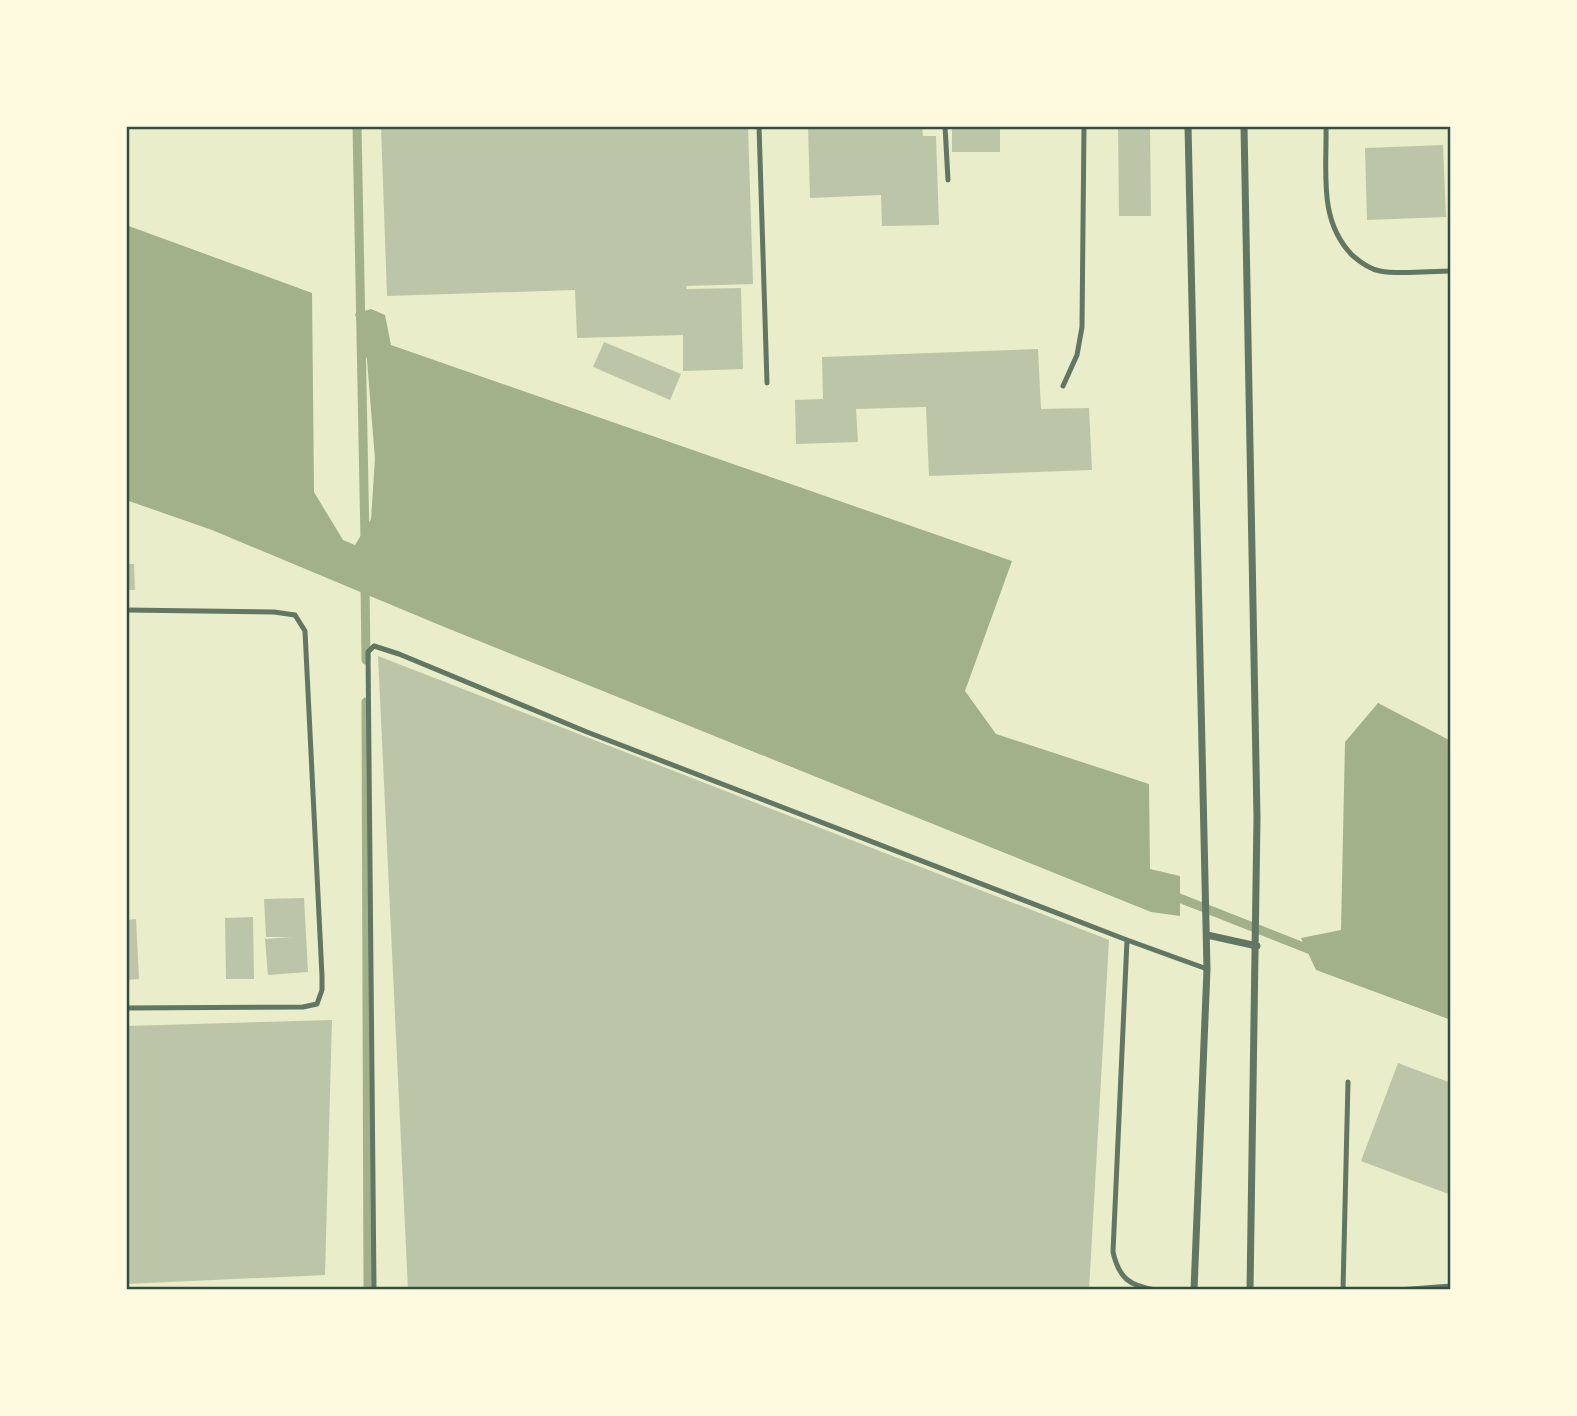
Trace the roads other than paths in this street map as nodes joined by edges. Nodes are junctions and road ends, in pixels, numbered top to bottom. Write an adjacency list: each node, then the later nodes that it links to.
1 (759, 126): 9 (lane)
2 (945, 126): 7 (lane)
3 (1084, 126): 10 (lane)
4 (1188, 126): 12 (street)
5 (1244, 126): 14 (street)
6 (1326, 126): 8 (lane)
7 (948, 180)
8 (1451, 271)
9 (767, 383)
10 (1063, 386)
11 (126, 610): 16 (lane)
12 (1207, 934): 14 (street); 15 (street)
13 (1128, 940): 15 (lane); 19 (lane); 20 (lane)
14 (1256, 946): 22 (street)
15 (1207, 969): 21 (street)
16 (126, 1008)
17 (1348, 1082): 23 (lane)
18 (1451, 1286): 24 (lane)
19 (374, 1290)
20 (1156, 1290)
21 (1194, 1290)
22 (1250, 1290)
23 (1343, 1290)
24 (1398, 1290)

